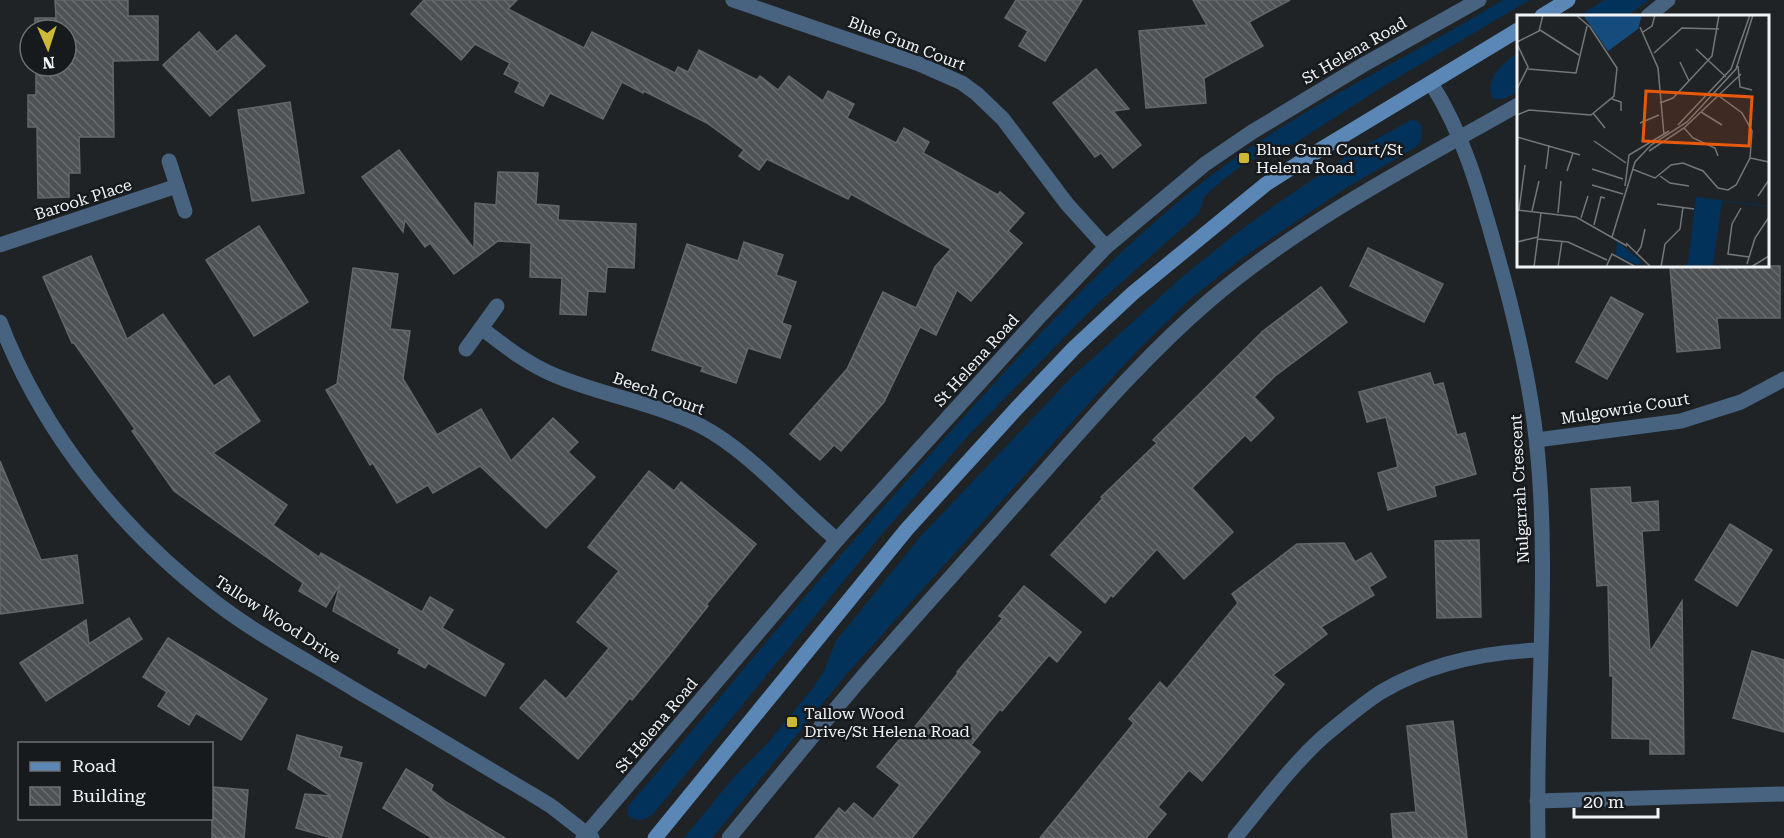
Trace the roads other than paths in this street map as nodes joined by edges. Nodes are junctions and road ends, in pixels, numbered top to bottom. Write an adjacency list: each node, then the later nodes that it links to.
1 (734, 0): 15 (street, Blue Gum Court)
2 (1479, 0): 15 (street, St Helena Road)
3 (1568, 0): 5 (main road)
4 (1668, 0): 6 (street)
5 (1544, 15)
6 (1649, 15)
7 (1517, 31): 8 (main road)
8 (1431, 83): 10 (street, Nulgarrah Crescent); 27 (main road)
9 (1517, 106): 10 (street)
10 (1460, 138): 21 (street, Nulgarrah Crescent); 28 (street)
11 (169, 160): 12 (street)
12 (177, 186): 13 (street); 14 (street, Barook Place)
13 (185, 212)
14 (0, 245)
15 (1106, 247): 22 (street, St Helena Road)
16 (497, 306): 18 (street)
17 (0, 322): 26 (street, Tallow Wood Drive)
18 (481, 328): 19 (street); 22 (street, Beech Court)
19 (466, 349)
20 (1784, 379): 21 (street, Mulgowrie Court)
21 (1537, 440): 23 (street, Nulgarrah Crescent)
22 (837, 540): 26 (street, St Helena Road)
23 (1540, 650): 25 (street, Nulgarrah Crescent); 29 (street)
24 (1784, 794): 25 (street)
25 (1537, 801): 30 (street, Nulgarrah Crescent)
26 (587, 837)
27 (655, 838)
28 (729, 838)
29 (1235, 838)
30 (1538, 838)

